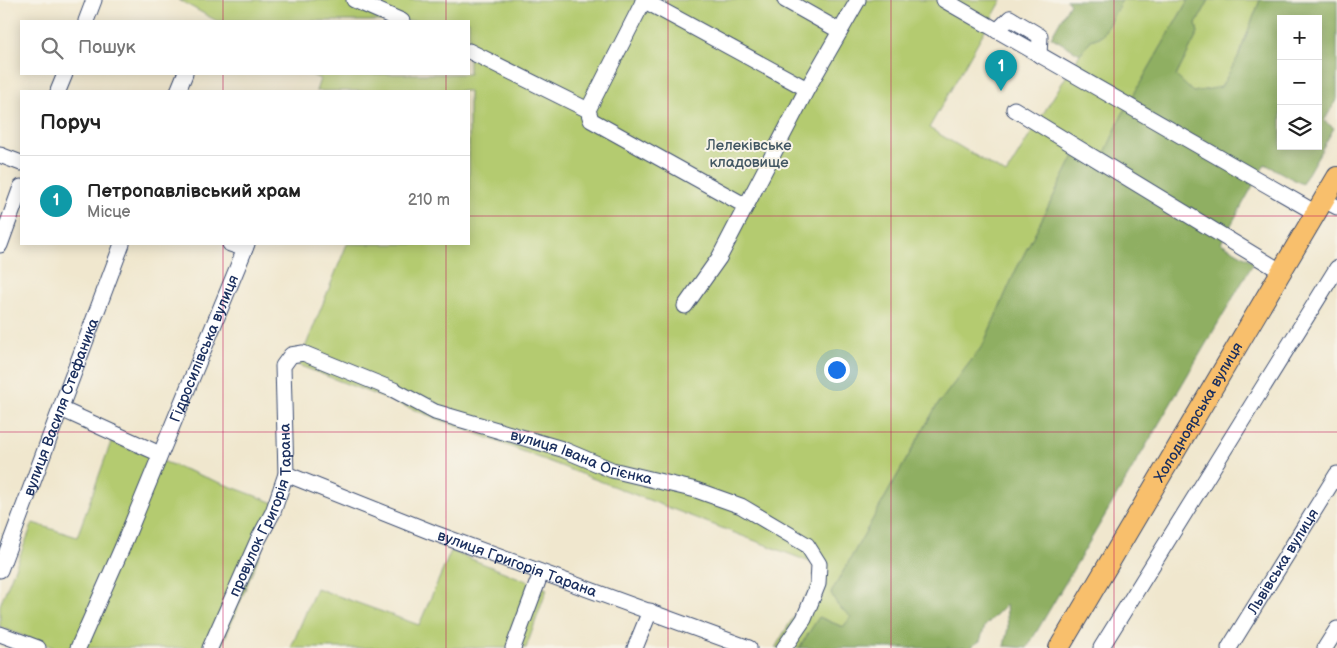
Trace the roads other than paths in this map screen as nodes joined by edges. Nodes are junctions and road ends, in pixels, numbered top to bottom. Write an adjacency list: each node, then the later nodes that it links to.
1 (94, 0): 8 (street)
2 (354, 0): 7 (street)
3 (644, 0): 14 (street); 18 (street)
4 (785, 0): 10 (street)
5 (858, 0): 10 (street)
6 (944, 0): 24 (street)
7 (377, 5): 9 (street)
8 (86, 20)
9 (400, 20)
10 (840, 31): 14 (street)
11 (470, 51): 18 (street)
12 (65, 75): 15 (street)
13 (185, 75): 16 (street)
14 (808, 89): 23 (street)
15 (58, 90)
16 (178, 90)
17 (1014, 109): 29 (street)
18 (588, 110): 23 (street)
19 (0, 155): 20 (street)
20 (20, 163)
21 (1337, 177): 24 (main road, Холодноярська вулиця)
22 (20, 190): 25 (street)
23 (746, 206): 30 (street)
24 (1325, 207): 29 (main road, Холодноярська вулиця)
25 (0, 245)
26 (122, 245): 32 (street, вулиця Василя Стефаника)
27 (246, 246): 33 (street, Гідросилівська вулиця)
28 (1337, 268): 49 (street)
29 (1282, 272): 48 (main road, Холодноярська вулиця)
30 (685, 306)
31 (283, 366): 34 (street, провулок Григорія Тарана); 47 (street, вулиця Івана Огієнка)
32 (61, 409): 33 (street); 36 (street, вулиця Василя Стефаника)
33 (160, 454): 42 (street, Гідросилівська вулиця)
34 (286, 474): 37 (street, вулиця Григорія Тарана); 43 (street, провулок Григорія Тарана)
35 (1337, 474): 50 (street, Львівська вулиця)
36 (0, 570)
37 (541, 573): 38 (street, вулиця Григорія Тарана); 44 (street)
38 (650, 611): 45 (street); 46 (street, вулиця Григорія Тарана)
39 (1337, 629): 51 (street)
40 (0, 634): 41 (street)
41 (38, 648)
42 (78, 648)
43 (210, 648)
44 (513, 648)
45 (635, 648)
46 (749, 648)
47 (784, 648)
48 (1059, 648)
49 (1101, 648)
50 (1229, 648)
51 (1325, 648)

